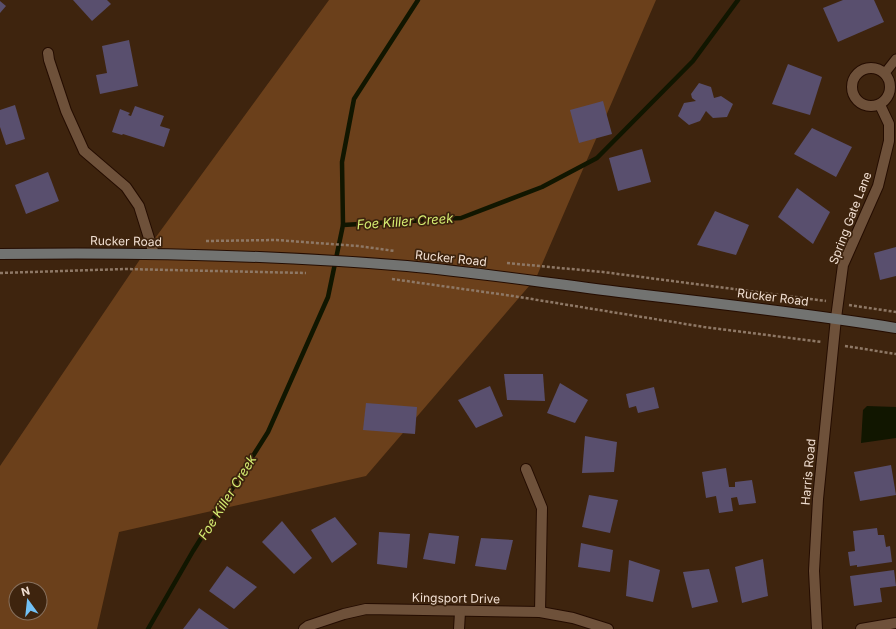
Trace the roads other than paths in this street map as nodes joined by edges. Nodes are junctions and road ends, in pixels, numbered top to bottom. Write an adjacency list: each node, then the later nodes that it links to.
1 (48, 52): 6 (street)
2 (896, 60): 3 (lane)
3 (885, 73): 4 (street); 4 (street)
4 (880, 105): 7 (street, Spring Gate Lane)
5 (0, 254): 6 (main road, Rucker Road)
6 (154, 254): 7 (main road, Rucker Road)
7 (836, 318): 8 (main road, Rucker Road); 16 (street, Harris Road)
8 (896, 328)
9 (526, 469): 11 (street)
10 (460, 612): 11 (street, Kingsport Drive); 13 (street, Kingsport Drive); 14 (street)
11 (540, 612): 15 (street, Kingsport Drive)
12 (896, 623): 17 (street)
13 (304, 629)
14 (459, 629)
15 (608, 629)
16 (817, 629)
17 (861, 629)

